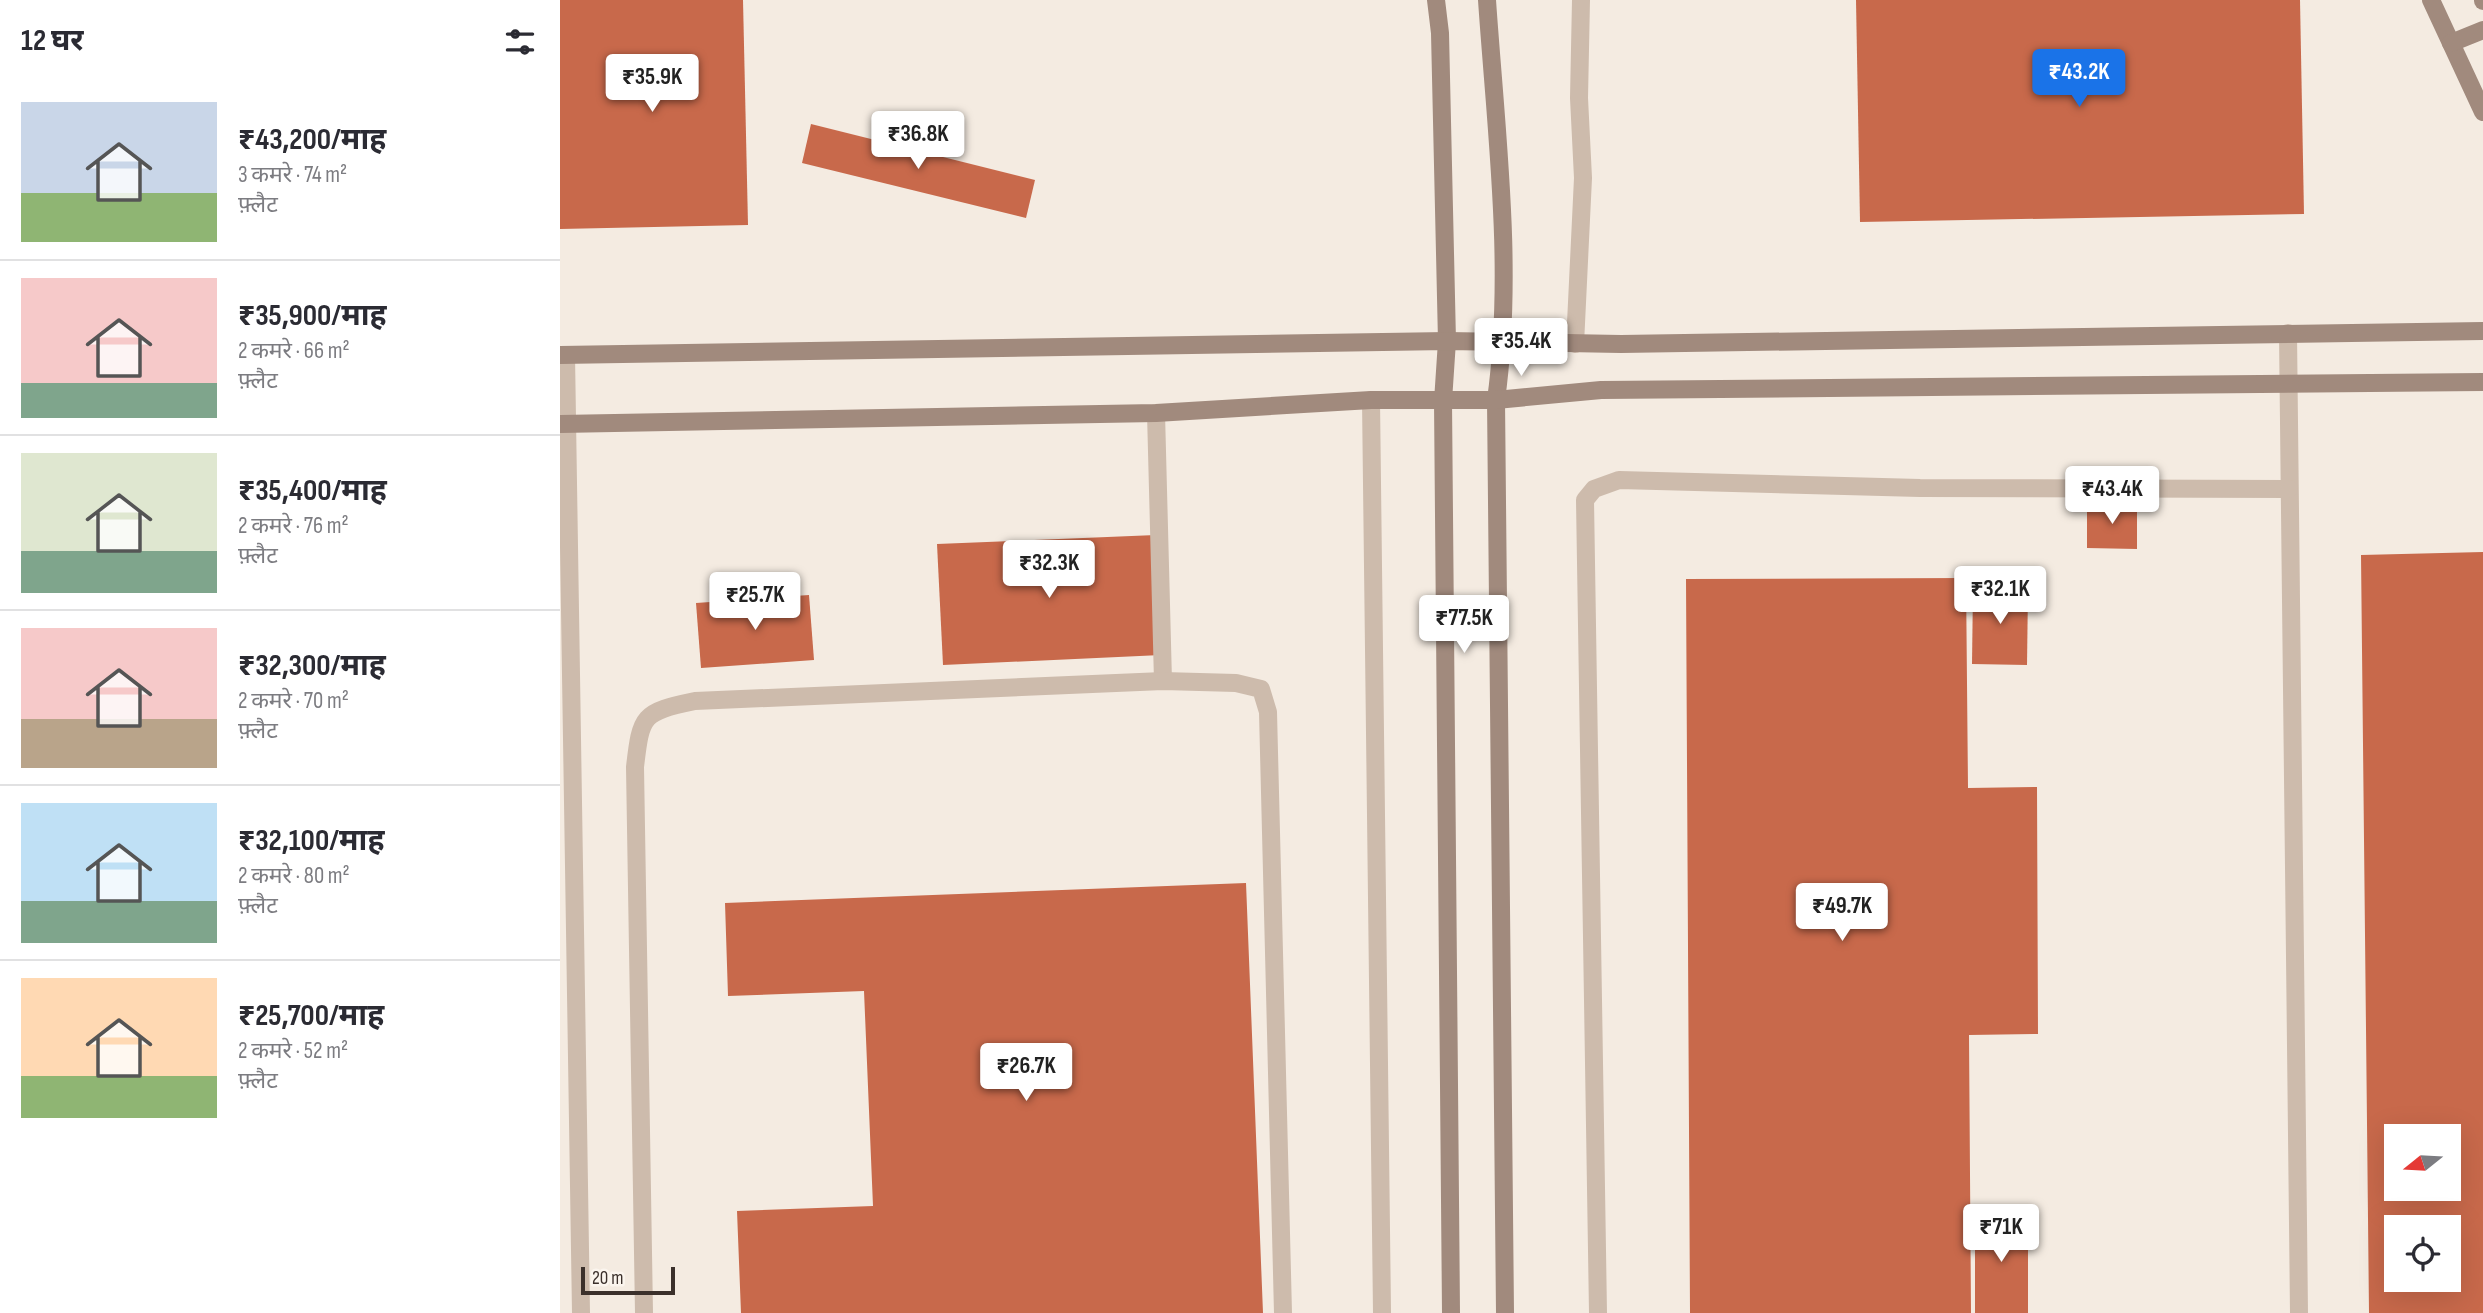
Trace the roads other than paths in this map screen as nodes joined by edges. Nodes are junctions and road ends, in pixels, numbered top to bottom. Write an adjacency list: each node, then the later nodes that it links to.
1 (1436, 0): 10 (street)
2 (1487, 0): 11 (street)
3 (1581, 0): 12 (lane)
4 (2431, 0): 6 (street)
5 (2483, 30): 6 (street)
6 (2451, 43): 7 (street)
7 (2483, 112)
8 (2483, 331): 9 (street)
9 (2287, 333): 12 (street); 15 (lane)
10 (1447, 341): 11 (street); 13 (street); 18 (street)
11 (1504, 342): 12 (street); 17 (street)
12 (1575, 344)
13 (563, 355): 20 (lane)
14 (2483, 382): 15 (street)
15 (2288, 383): 17 (street); 21 (lane)
16 (1371, 400): 18 (street); 19 (street); 26 (lane)
17 (1496, 400): 18 (street); 28 (street)
18 (1443, 401): 27 (street)
19 (1156, 413): 20 (street); 22 (lane)
20 (563, 424): 23 (lane)
21 (2289, 489): 29 (lane); 30 (lane)
22 (1163, 681): 24 (lane); 25 (lane)
23 (581, 1313)
24 (644, 1313)
25 (1283, 1313)
26 (1382, 1313)
27 (1451, 1313)
28 (1505, 1313)
29 (1598, 1313)
30 (2299, 1313)

